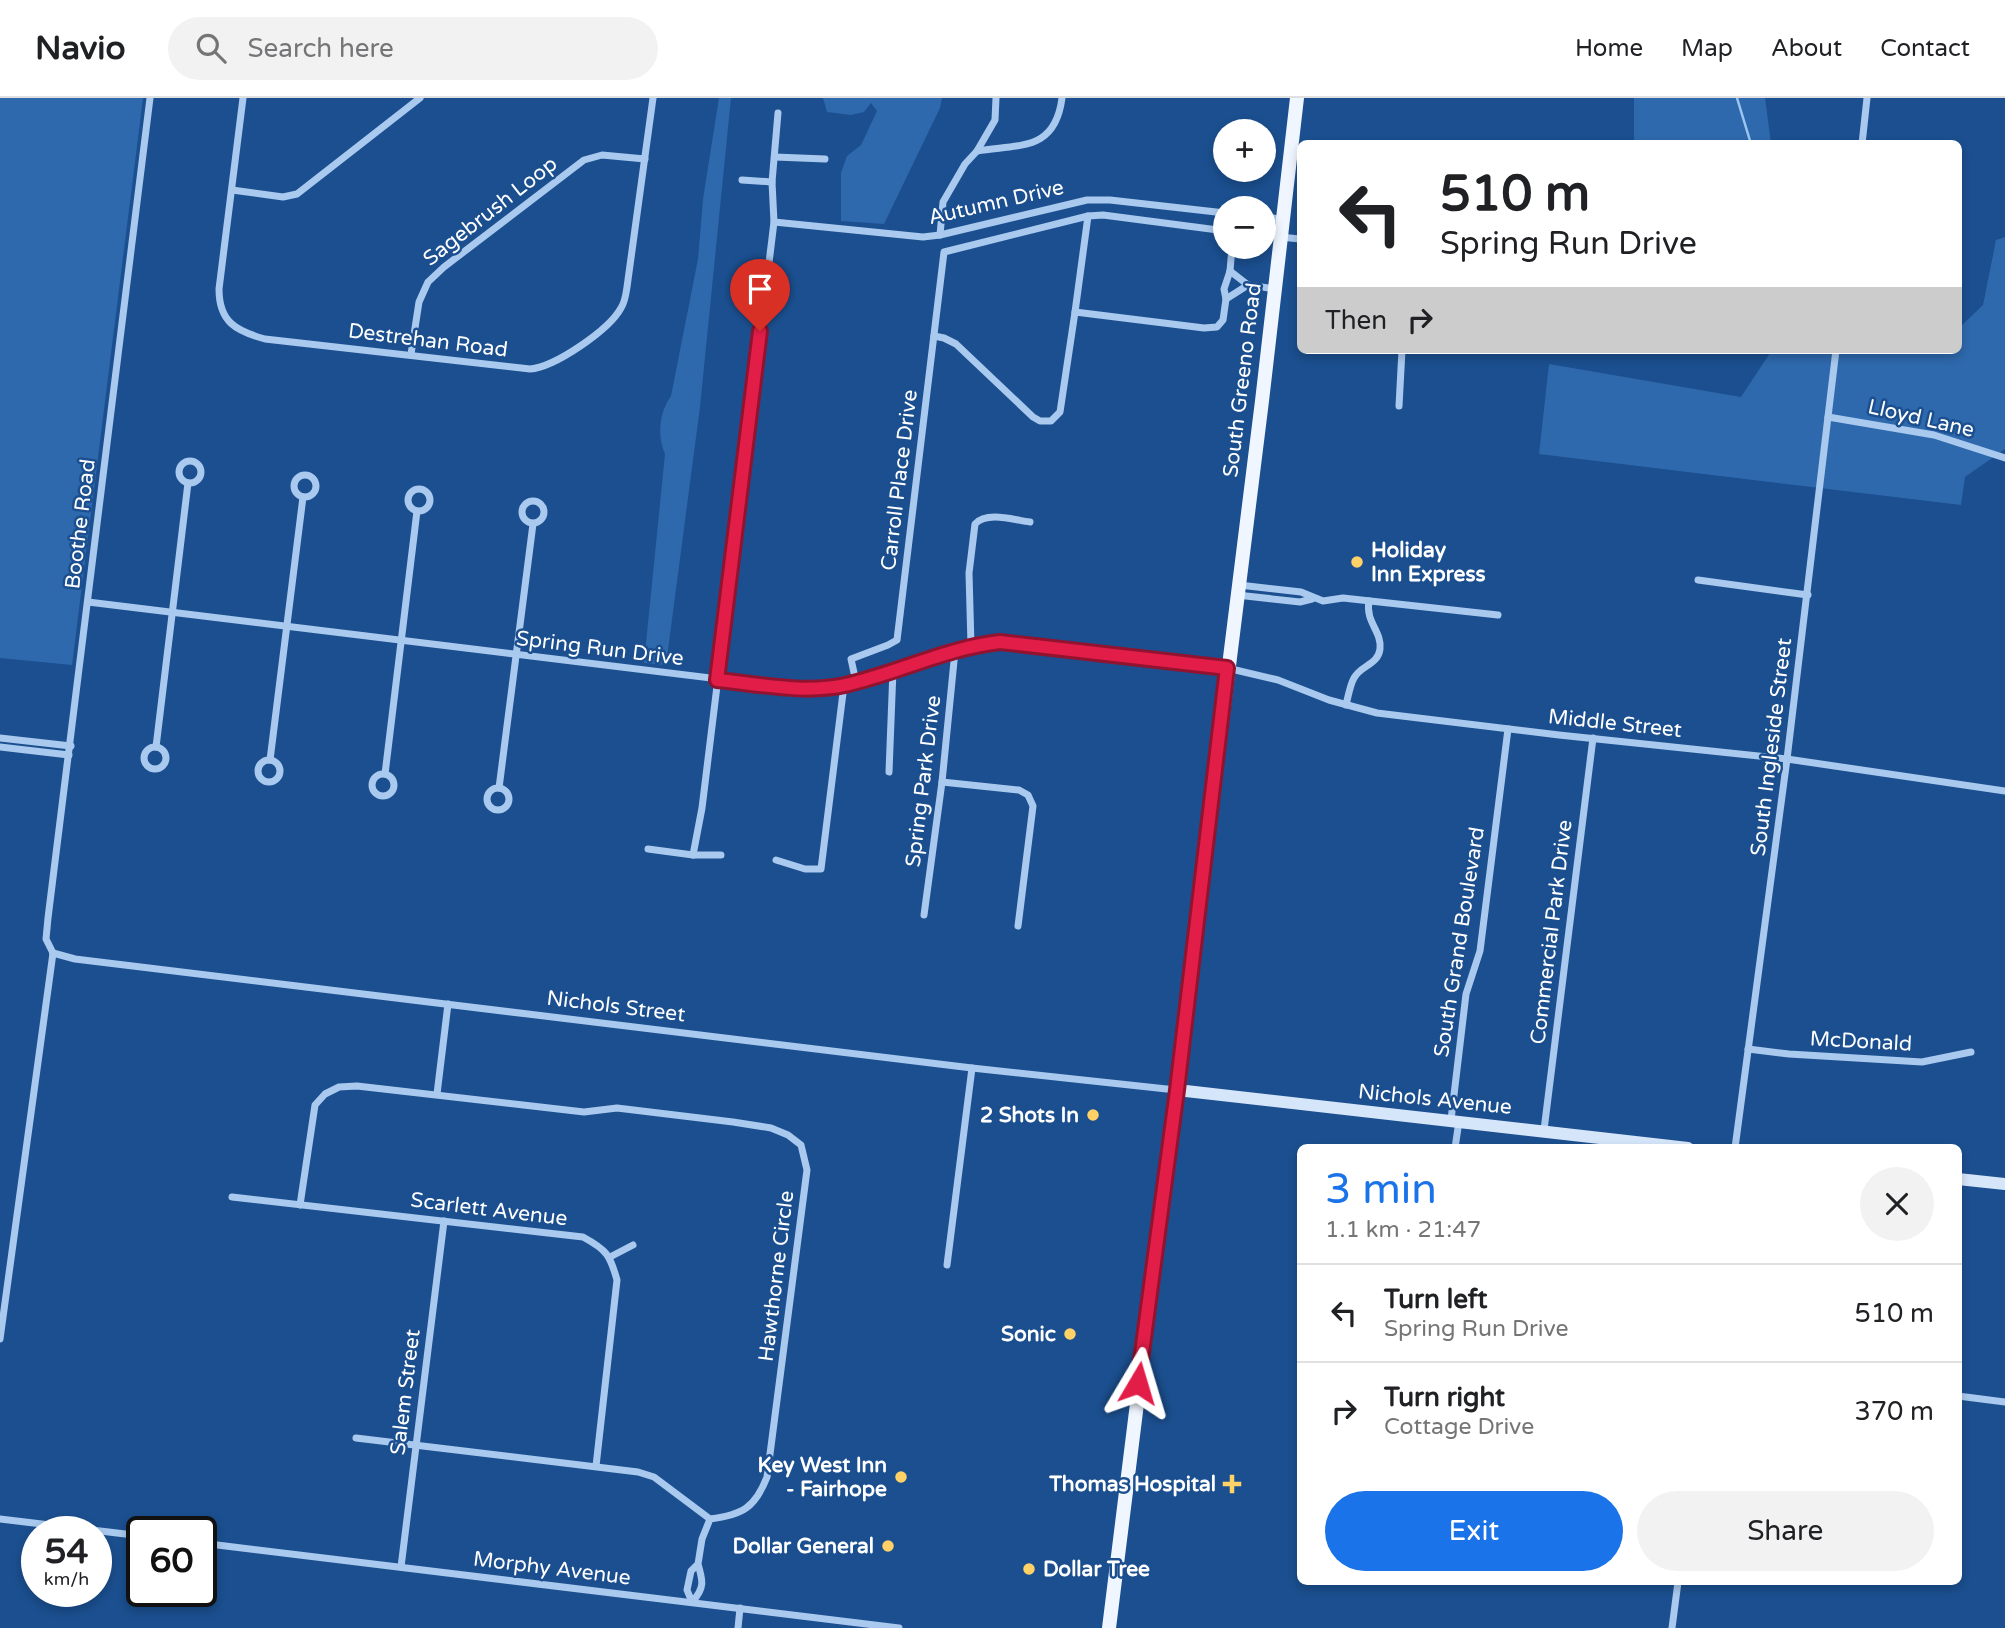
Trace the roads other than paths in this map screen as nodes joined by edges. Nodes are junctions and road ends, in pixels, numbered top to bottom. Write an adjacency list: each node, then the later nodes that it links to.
1 (150, 98): 49 (street, Boothe Road)
2 (243, 98): 17 (street, Destrehan Road)
3 (420, 98): 17 (street)
4 (653, 98): 13 (street, Destrehan Road)
5 (996, 98): 11 (street)
6 (1062, 98): 11 (street)
7 (1297, 98): 21 (main road, South Greeno Road)
8 (1867, 98): 10 (street)
9 (779, 113): 12 (street)
10 (1862, 140)
11 (977, 151): 24 (street)
12 (775, 157): 14 (street); 16 (street)
13 (645, 159): 34 (street, Sagebrush Loop); 34 (street, Destrehan Road)
14 (825, 159)
15 (742, 180): 16 (street)
16 (772, 182): 22 (street)
17 (232, 190): 34 (street, Destrehan Road)
18 (1213, 212): 24 (street, Autumn Drive)
19 (1088, 216): 23 (street); 32 (street); 33 (street, Carroll Place Drive)
20 (1276, 218): 21 (street)
21 (1282, 219): 25 (main road, South Greeno Road)
22 (774, 222): 24 (street, Autumn Drive); 59 (street)
23 (1213, 231)
24 (940, 235)
25 (1280, 237): 26 (street); 30 (main road, South Greeno Road)
26 (1297, 239)
27 (1231, 259): 28 (street)
28 (1230, 271): 29 (street); 31 (street)
29 (1248, 285): 30 (street); 31 (street)
30 (1275, 289): 46 (main road, South Greeno Road)
31 (1226, 299): 32 (street)
32 (1075, 312): 33 (street)
33 (934, 336): 60 (street, Carroll Place Drive)
34 (411, 354)
35 (1402, 354): 37 (street)
36 (1836, 354): 38 (street, South Ingleside Street)
37 (1399, 406)
38 (1828, 417): 39 (street, Lloyd Lane); 47 (street, South Ingleside Street)
39 (2005, 458)
40 (188, 483): 50 (street)
41 (303, 497): 52 (street)
42 (417, 511): 53 (street)
43 (1030, 522): 54 (street)
44 (533, 524): 56 (street)
45 (1698, 580): 47 (street)
46 (1238, 590): 48 (street); 57 (main road, South Greeno Road)
47 (1808, 595): 70 (street, South Ingleside Street)
48 (1369, 601): 51 (street); 62 (street)
49 (88, 602): 50 (street, Spring Run Drive); 66 (street, Boothe Road)
50 (173, 613): 52 (street, Spring Run Drive); 68 (street)
51 (1498, 615)
52 (287, 625): 53 (street, Spring Run Drive); 71 (street)
53 (402, 640): 56 (street, Spring Run Drive); 73 (street)
54 (971, 645): 55 (street, Spring Run Drive); 57 (street, Spring Run Drive)
55 (955, 650): 58 (street, Spring Run Drive); 74 (street, Spring Park Drive)
56 (515, 655): 59 (street, Spring Run Drive); 75 (street)
57 (1227, 668): 62 (street, Middle Street); 88 (main road, South Greeno Road)
58 (893, 670): 60 (street, Spring Run Drive); 72 (street)
59 (717, 680): 61 (street, Spring Run Drive); 78 (street)
60 (856, 682): 61 (street, Spring Run Drive)
61 (844, 685): 80 (street)
62 (1346, 705): 63 (street, Middle Street)
63 (1508, 729): 65 (street, Middle Street); 90 (street, South Grand Boulevard)
64 (0, 738): 66 (street)
65 (1593, 738): 70 (street, Middle Street); 91 (street, Commercial Park Drive)
66 (71, 746): 69 (street, Boothe Road)
67 (0, 747): 69 (street)
68 (156, 747)
69 (69, 755): 83 (street, Boothe Road)
70 (1787, 759): 76 (street, Middle Street); 85 (street, South Ingleside Street)
71 (270, 760)
72 (889, 772)
73 (385, 774)
74 (942, 782): 81 (street, Spring Park Drive); 82 (street)
75 (499, 788)
76 (2005, 791)
77 (648, 849): 78 (street)
78 (693, 855): 79 (street)
79 (721, 855)
80 (776, 860)
81 (924, 915)
82 (1018, 926)
83 (53, 953): 84 (street, Nichols Street); 103 (street, Boothe Road)
84 (448, 1004): 87 (street, Nichols Street); 89 (street)
85 (1748, 1049): 86 (street, McDonald); 94 (street, South Ingleside Street)
86 (1971, 1052)
87 (972, 1068): 88 (street, Nichols Street); 102 (street)
88 (1177, 1090): 90 (street, Nichols Avenue); 120 (main road, South Greeno Road)
89 (437, 1094): 98 (street, Hawthorne Circle); 110 (street, Hawthorne Circle)
90 (1455, 1120): 91 (street, Nichols Avenue); 92 (street, South Grand Boulevard)
91 (1544, 1130): 93 (street, Nichols Avenue)
92 (1455, 1144)
93 (1656, 1144)
94 (1736, 1144)
95 (1962, 1179): 96 (street)
96 (2005, 1184)
97 (232, 1197): 98 (street, Scarlett Avenue)
98 (300, 1205): 99 (street, Scarlett Avenue)
99 (444, 1221): 101 (street, Scarlett Avenue); 107 (street, Salem Street)
100 (633, 1245): 101 (street)
101 (610, 1256): 108 (street)
102 (947, 1265)
103 (0, 1339)
104 (1962, 1397): 105 (street)
105 (2005, 1402)
106 (356, 1438): 107 (street)
107 (416, 1445): 108 (street); 114 (street, Salem Street)
108 (596, 1466): 110 (street)
109 (0, 1519): 111 (street)
110 (710, 1519): 113 (street)
111 (126, 1534)
112 (217, 1545): 114 (street, Morphy Avenue)
113 (698, 1564): 116 (street); 116 (street)
114 (401, 1567): 116 (street, Morphy Avenue)
115 (1678, 1585): 121 (street)
116 (692, 1602): 117 (street, Morphy Avenue)
117 (740, 1608): 118 (street); 119 (street, Morphy Avenue)
118 (737, 1628)
119 (899, 1628)
120 (1108, 1628)
121 (1672, 1628)

